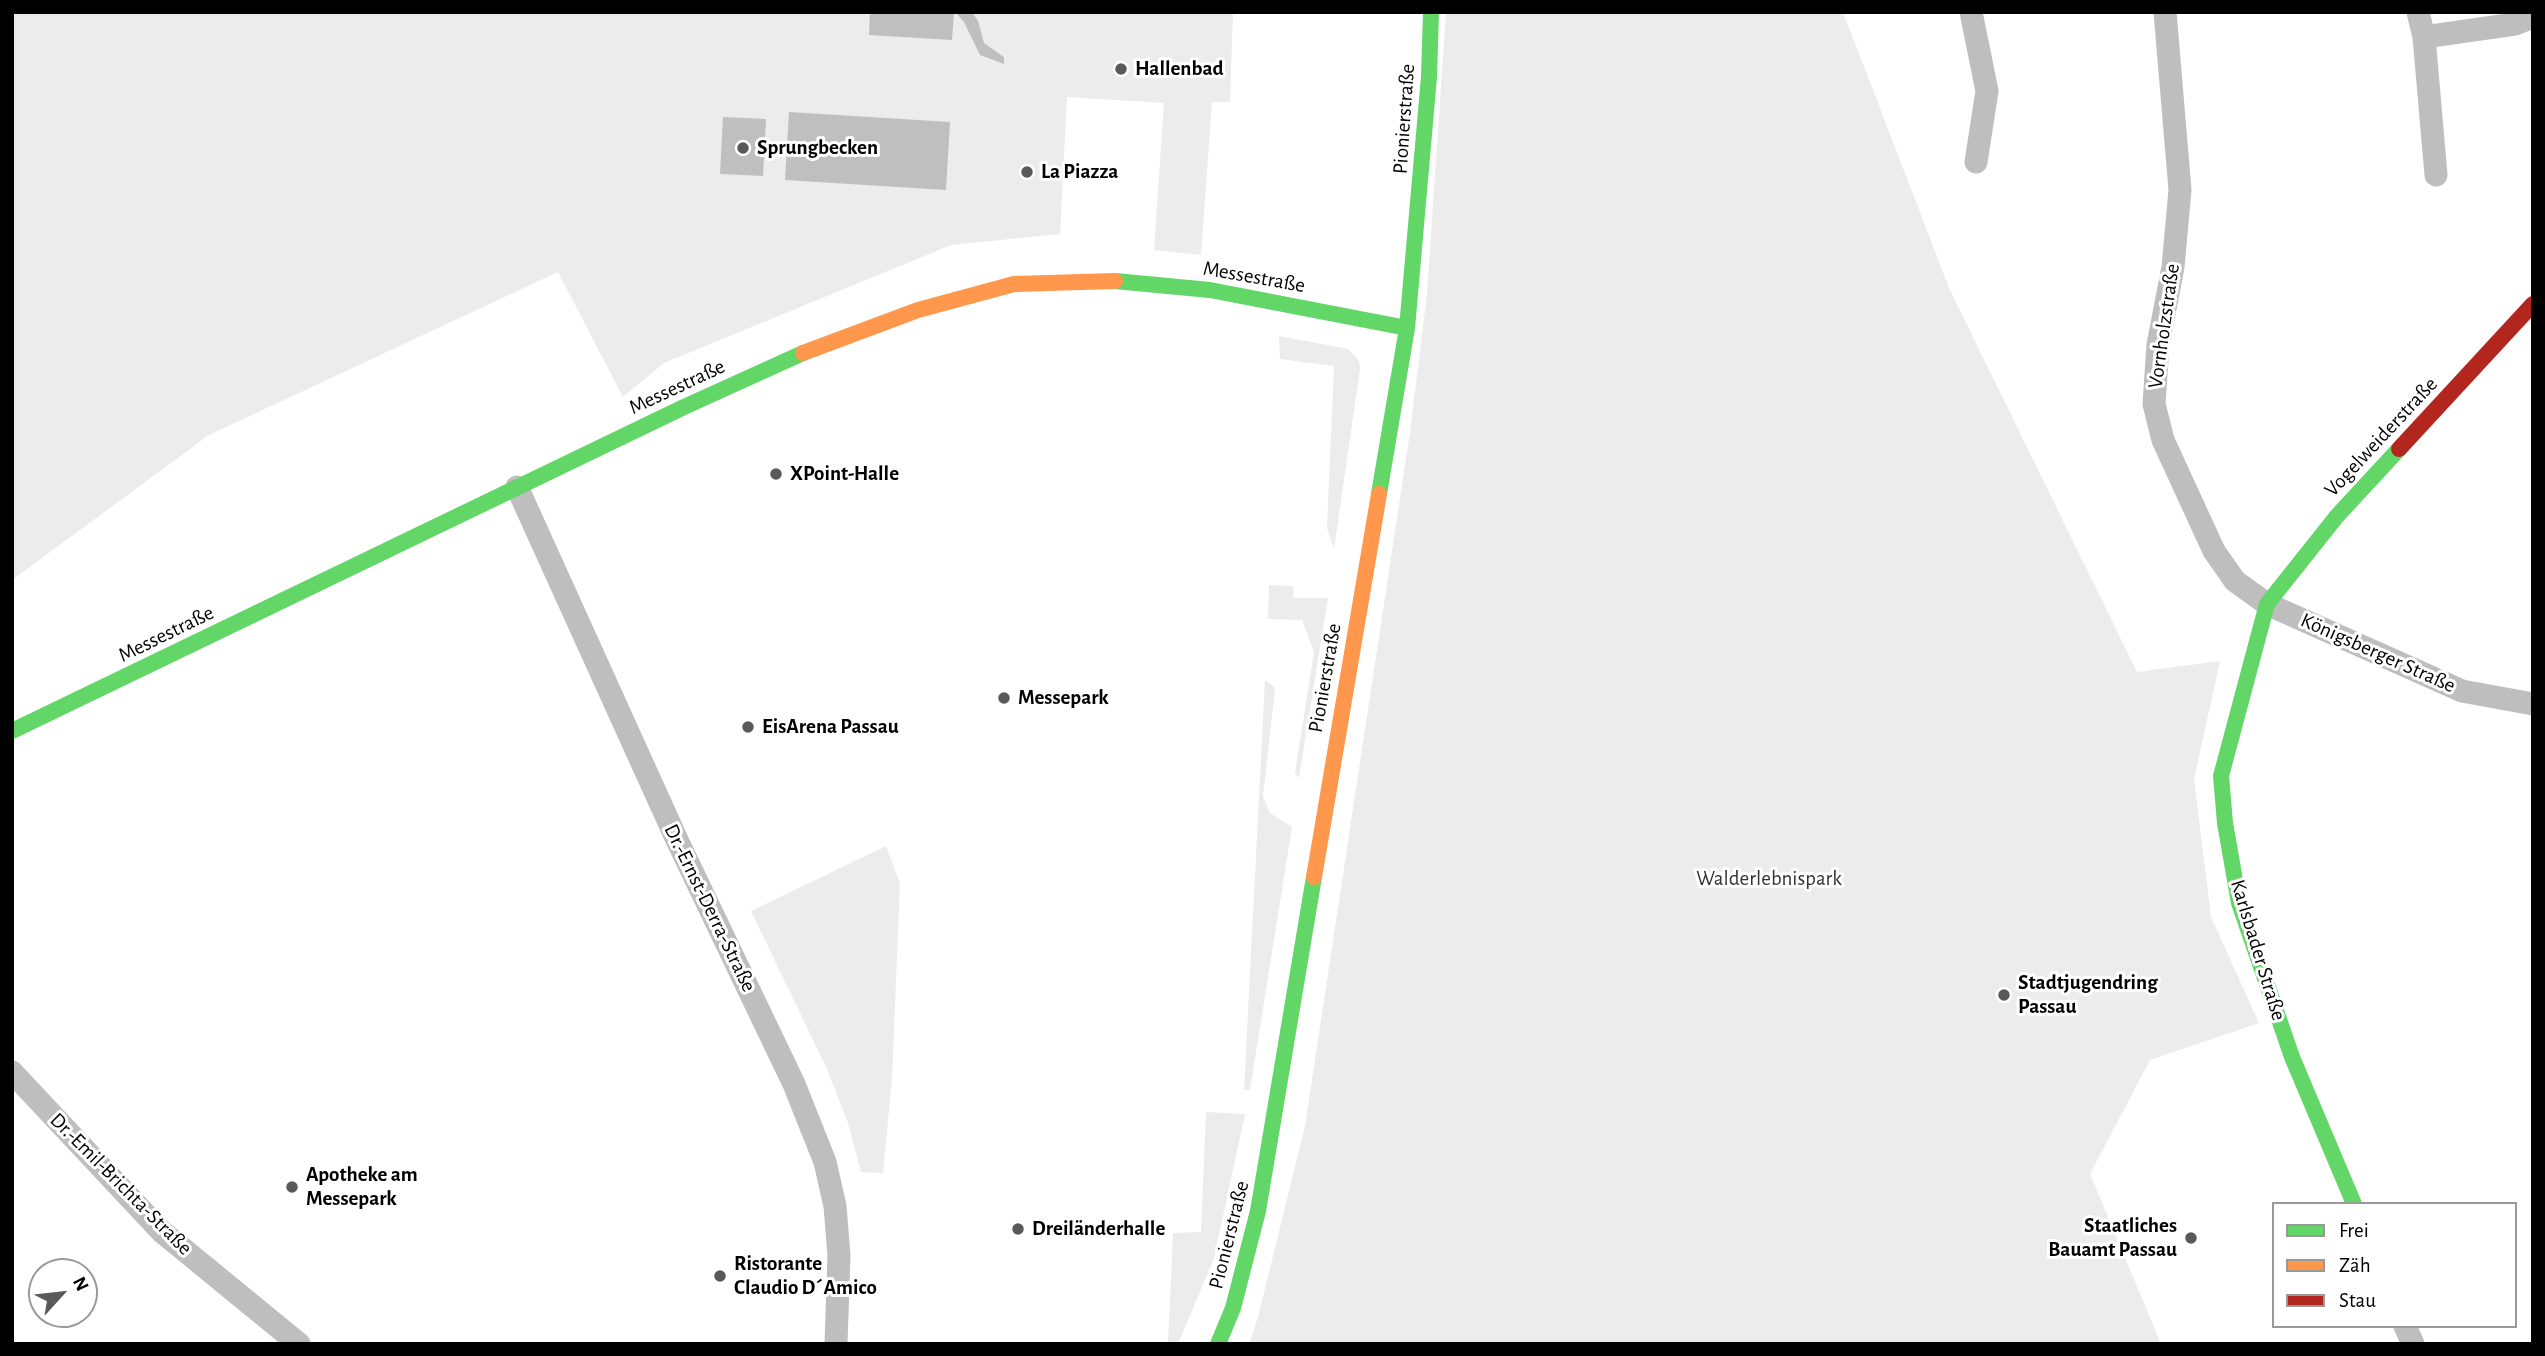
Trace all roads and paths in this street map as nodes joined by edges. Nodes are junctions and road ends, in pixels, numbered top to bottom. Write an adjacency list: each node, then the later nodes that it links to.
1 (1431, 12): 10 (street, Pionierstraße)
2 (1971, 12): 7 (street)
3 (2165, 12): 12 (street, Vornholzstraße)
4 (2418, 12): 6 (street)
5 (2521, 18): 6 (street)
6 (2424, 37): 8 (street)
7 (1976, 162)
8 (2436, 175)
9 (2533, 304): 12 (street, Vogelweiderstraße)
10 (1407, 328): 11 (street, Messestraße); 20 (street, Pionierstraße)
11 (517, 487): 14 (street, Messestraße); 19 (street, Dr.-Ernst-Derra-Straße)
12 (2267, 604): 13 (street, Königsberger Straße); 16 (street, Karlsbader Straße)
13 (2533, 704)
14 (12, 731)
15 (12, 1072): 18 (street, Dr.-Emil-Brichta-Straße)
16 (2353, 1202)
17 (2406, 1328): 21 (street)
18 (299, 1344)
19 (836, 1344)
20 (1218, 1344)
21 (2413, 1344)

